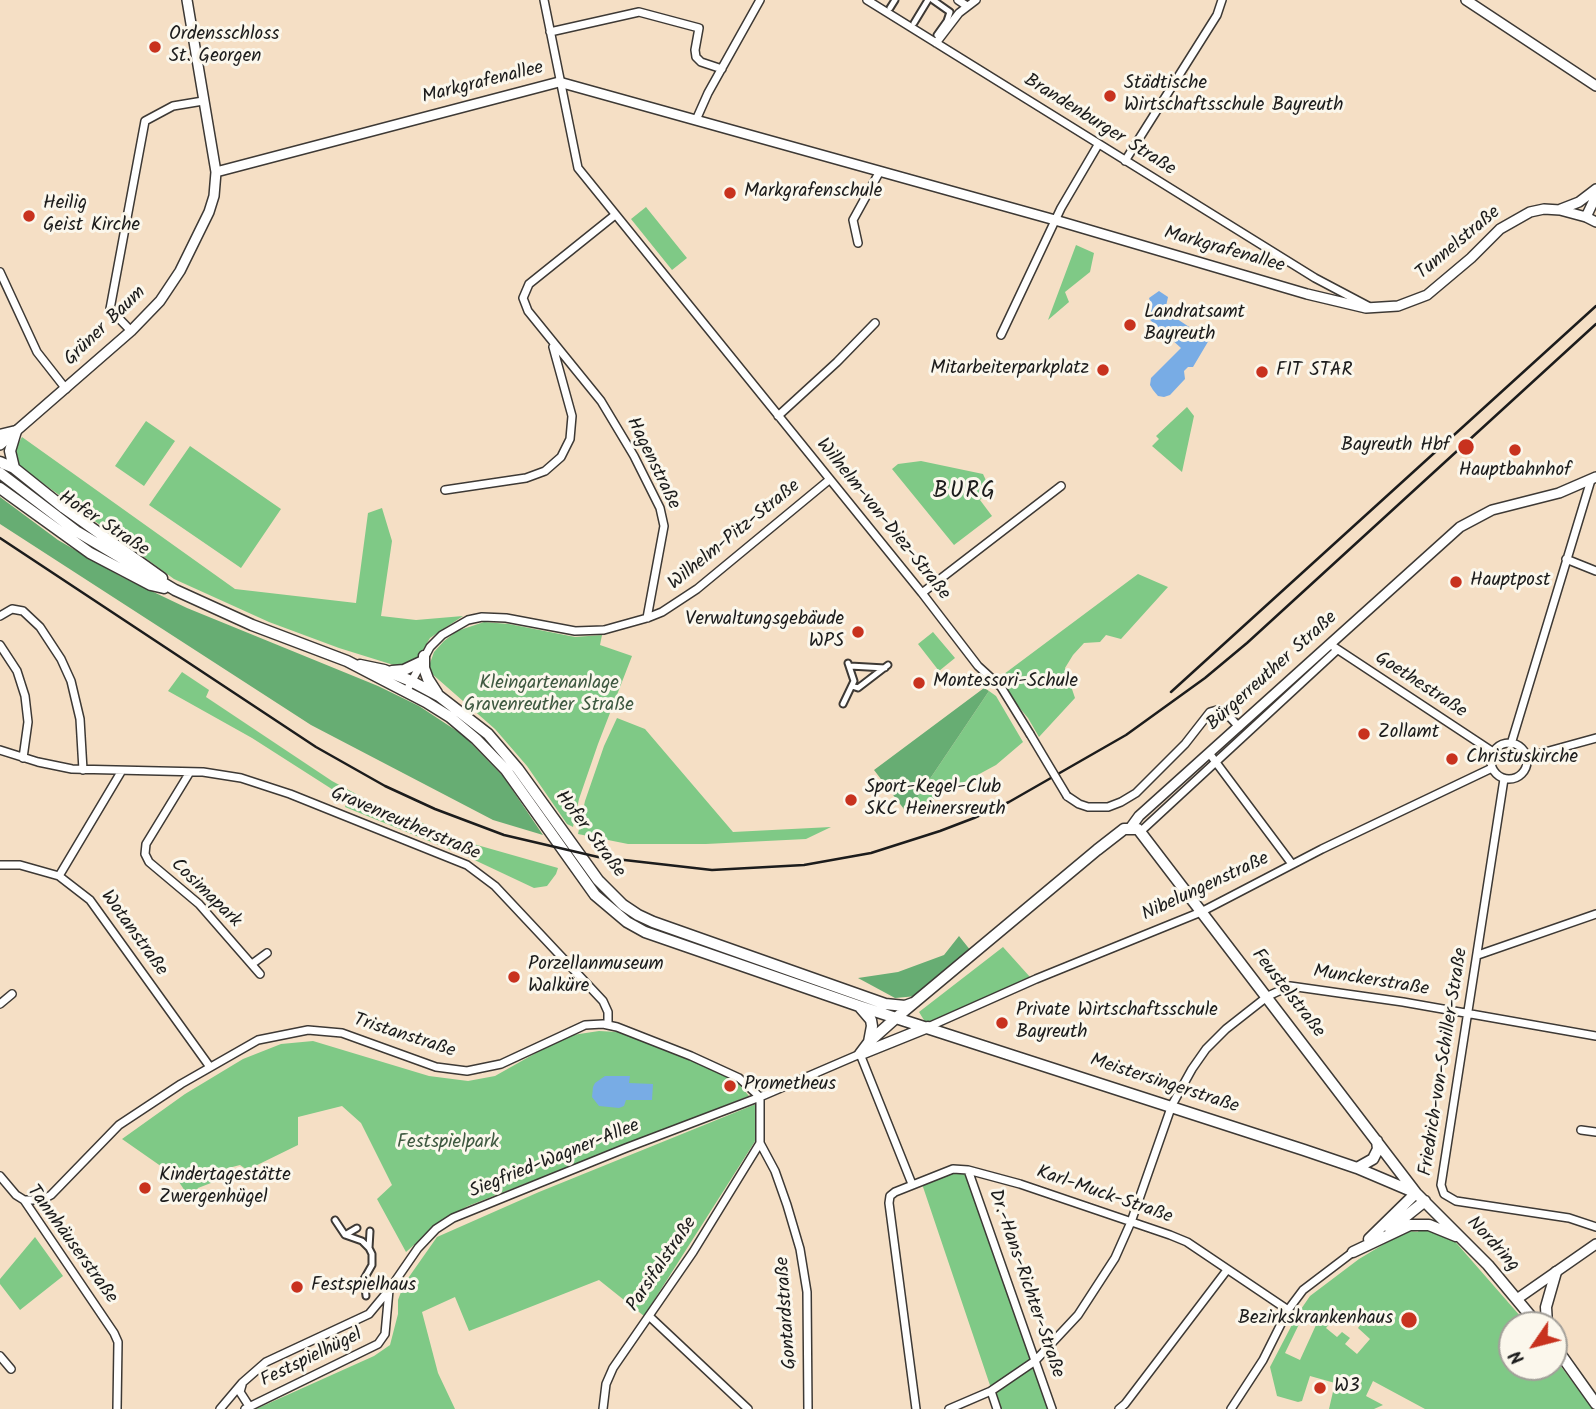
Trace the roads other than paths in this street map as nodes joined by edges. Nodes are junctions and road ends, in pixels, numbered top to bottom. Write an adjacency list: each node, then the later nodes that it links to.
1 (187, 0): 19 (street, Grüner Baum)
2 (544, 0): 14 (street, Wilhelm-von-Diez-Straße)
3 (760, 0): 16 (street)
4 (867, 0): 15 (street, Brandenburger Straße)
5 (895, 0): 12 (street)
6 (930, 0): 13 (street); 15 (street)
7 (958, 0): 11 (street)
8 (976, 0): 11 (street)
9 (1222, 0): 22 (street)
10 (1466, 0): 18 (street)
11 (967, 5): 15 (street)
12 (890, 8)
13 (914, 23)
14 (550, 32): 16 (street); 17 (street, Wilhelm-von-Diez-Straße)
15 (937, 39): 21 (street, Brandenburger Straße)
16 (722, 69): 20 (street)
17 (559, 82): 20 (street, Markgrafenallee); 24 (street, Markgrafenallee); 28 (street, Wilhelm-von-Diez-Straße)
18 (1596, 86)
19 (203, 101): 24 (street, Grüner Baum); 37 (street)
20 (696, 120): 23 (street, Markgrafenallee)
21 (1098, 145): 22 (street, Brandenburger Straße); 30 (street)
22 (1125, 160): 33 (street, Brandenburger Straße)
23 (880, 171): 30 (street, Markgrafenallee); 31 (street)
24 (216, 172): 37 (street, Grüner Baum)
25 (1596, 189): 27 (street)
26 (1596, 196): 29 (street)
27 (1560, 210): 29 (street, Tunnelstraße); 35 (street, Tunnelstraße)
28 (615, 215): 39 (street, Hagenstraße); 41 (street, Wilhelm-von-Diez-Straße)
29 (1593, 219)
30 (1055, 220): 34 (street, Markgrafenallee); 38 (street)
31 (858, 243)
32 (0, 272): 40 (street)
33 (1315, 278): 34 (street, Brandenburger Straße); 35 (street, Brandenburger Straße)
34 (1331, 300): 35 (street, Markgrafenallee)
35 (1379, 308)
36 (874, 323): 41 (street)
37 (131, 331): 40 (street, Grüner Baum)
38 (1002, 335)
39 (552, 342): 52 (street, Hagenstraße); 58 (street, Hagenstraße)
40 (66, 389): 42 (street, Grüner Baum)
41 (778, 416): 49 (street, Wilhelm-von-Diez-Straße)
42 (16, 431): 43 (main road); 44 (street, Grüner Baum); 46 (main road)
43 (0, 435)
44 (0, 445)
45 (0, 462): 46 (main road)
46 (13, 468): 55 (main road)
47 (0, 473): 55 (main road, Hofer Straße)
48 (1594, 479): 53 (street); 60 (street, Bürgerreuther Straße)
49 (829, 480): 56 (street, Wilhelm-von-Diez-Straße); 58 (street, Wilhelm-Pitz-Straße)
50 (1061, 486): 56 (street)
51 (0, 488): 55 (main road)
52 (445, 490)
53 (1566, 559): 54 (street); 71 (street)
54 (1596, 571)
55 (175, 590): 62 (main road, Hofer Straße)
56 (922, 593): 69 (street, Wilhelm-von-Diez-Straße, bridge)
57 (0, 615): 79 (street)
58 (648, 618): 61 (street, Wilhelm-Pitz-Straße)
59 (0, 645): 76 (street)
60 (1334, 647): 69 (street, Bürgerreuther Straße); 73 (street, Goethestraße); 77 (street, Bürgerreuther Straße)
61 (422, 659): 63 (main road); 64 (street, Wilhelm-Pitz-Straße); 67 (main road)
62 (347, 662): 63 (main road, Hofer Straße); 66 (main road, Hofer Straße)
63 (384, 670): 64 (main road, Hofer Straße)
64 (411, 681): 66 (street, Wilhelm-Pitz-Straße); 67 (main road, Hofer Straße)
65 (852, 686): 65 (street); 68 (street)
66 (406, 692): 97 (main road, Hofer Straße)
67 (439, 696): 95 (main road, Hofer Straße)
68 (843, 704)
69 (1239, 727): 74 (street, Bürgerreuther Straße)
70 (1596, 738): 75 (street)
71 (1511, 744): 73 (street); 75 (street)
72 (0, 750): 76 (street, Gravenreutherstraße)
73 (1493, 752): 78 (street)
74 (1209, 753): 77 (street); 83 (street, Bürgerreuther Straße)
75 (1527, 757): 82 (street)
76 (23, 758): 79 (street, Gravenreutherstraße)
77 (1216, 762): 83 (street, Bürgerreuther Straße); 84 (street)
78 (1492, 768): 82 (street); 84 (street, Nibelungenstraße)
79 (83, 770): 80 (street, Gravenreutherstraße)
80 (121, 772): 81 (street, Gravenreutherstraße); 86 (street)
81 (190, 772): 91 (street, Cosimapark); 100 (street, Gravenreutherstraße)
82 (1504, 779): 90 (street, Friedrich-von-Schiller-Straße)
83 (1132, 829): 87 (main road, Feustelstraße); 95 (main road, Bürgerreuther Straße)
84 (1292, 864): 87 (street, Nibelungenstraße)
85 (0, 865): 86 (street, Wotanstraße)
86 (59, 876): 107 (street, Wotanstraße)
87 (1201, 912): 94 (main road, Feustelstraße); 101 (street, Nibelungenstraße)
88 (1596, 914): 90 (street)
89 (267, 953): 91 (street)
90 (1478, 955): 98 (street, Friedrich-von-Schiller-Straße)
91 (252, 964): 92 (street, Cosimapark)
92 (260, 974)
93 (12, 995): 96 (street)
94 (1268, 996): 98 (street, Munckerstraße); 109 (street); 112 (main road, Feustelstraße)
95 (913, 1003): 99 (main road, Bürgerreuther Straße)
96 (0, 1004)
97 (859, 1006): 99 (main road, Hofer Straße); 104 (main road)
98 (1468, 1014): 103 (street, Munckerstraße); 123 (street, Friedrich-von-Schiller-Straße)
99 (897, 1017): 101 (main road, Meistersingerstraße); 102 (main road, Bürgerreuther Straße)
100 (608, 1025): 107 (street, Tristanstraße); 108 (street, Tristanstraße)
101 (928, 1027): 105 (main road); 109 (main road, Meistersingerstraße)
102 (885, 1028): 104 (main road, Bürgerreuther Straße); 105 (main road)
103 (1596, 1036)
104 (869, 1042): 106 (main road, Bürgerreuther Straße)
105 (888, 1043): 106 (main road)
106 (860, 1054): 108 (street); 117 (street)
107 (210, 1067): 119 (street, Tristanstraße)
108 (760, 1097): 113 (street, Gontardstraße); 134 (street, Siegfried-Wagner-Allee)
109 (1172, 1105): 114 (main road, Meistersingerstraße); 122 (street)
110 (1581, 1130): 111 (street)
111 (1596, 1132)
112 (1377, 1139): 114 (main road); 118 (main road, Feustelstraße)
113 (760, 1143): 140 (street, Parsifalstraße); 153 (street, Gontardstraße)
114 (1357, 1168): 118 (main road, Meistersingerstraße)
115 (968, 1170): 117 (street, Karl-Muck-Straße); 122 (street, Karl-Muck-Straße); 142 (street, Dr.-Hans-Richter-Straße)
116 (0, 1176): 119 (street, Tannhäuserstraße)
117 (912, 1184): 154 (street, Karl-Muck-Straße)
118 (1416, 1193): 120 (main road, Nordring); 131 (main road)
119 (24, 1200): 149 (street, Tannhäuserstraße)
120 (1425, 1201): 127 (main road); 128 (main road, Nordring)
121 (335, 1220): 126 (street)
122 (1131, 1222): 132 (street, Karl-Muck-Straße); 142 (street)
123 (1596, 1227)
124 (357, 1228): 126 (street)
125 (370, 1231): 130 (street)
126 (345, 1235): 130 (street)
127 (1378, 1239): 128 (main road); 131 (main road)
128 (1466, 1242): 136 (main road, Nordring)
129 (1596, 1244): 133 (street)
130 (369, 1248): 135 (street)
131 (1353, 1252): 137 (street)
132 (1227, 1270): 137 (street, Karl-Muck-Straße); 158 (street)
133 (1556, 1272): 136 (street); 139 (main road)
134 (390, 1290): 145 (street, Festspielhügel); 148 (street, Festspielhügel)
135 (366, 1296)
136 (1517, 1299): 138 (main road, Nordring)
137 (1288, 1310): 159 (street)
138 (1527, 1311)
139 (1548, 1311)
140 (649, 1316): 151 (street, Parsifalstraße); 152 (street)
141 (0, 1356): 144 (street)
142 (1035, 1362): 146 (street); 157 (street, Dr.-Hans-Richter-Straße)
143 (1568, 1365): 147 (main road)
144 (11, 1369)
145 (242, 1383): 148 (street); 150 (street, Festspielhügel)
146 (991, 1391): 155 (street); 156 (street)
147 (1596, 1404)
148 (247, 1408)
149 (117, 1409)
150 (219, 1409)
151 (603, 1409)
152 (748, 1409)
153 (808, 1409)
154 (916, 1409)
155 (949, 1409)
156 (997, 1409)
157 (1052, 1409)
158 (1119, 1409)
159 (1231, 1409)

